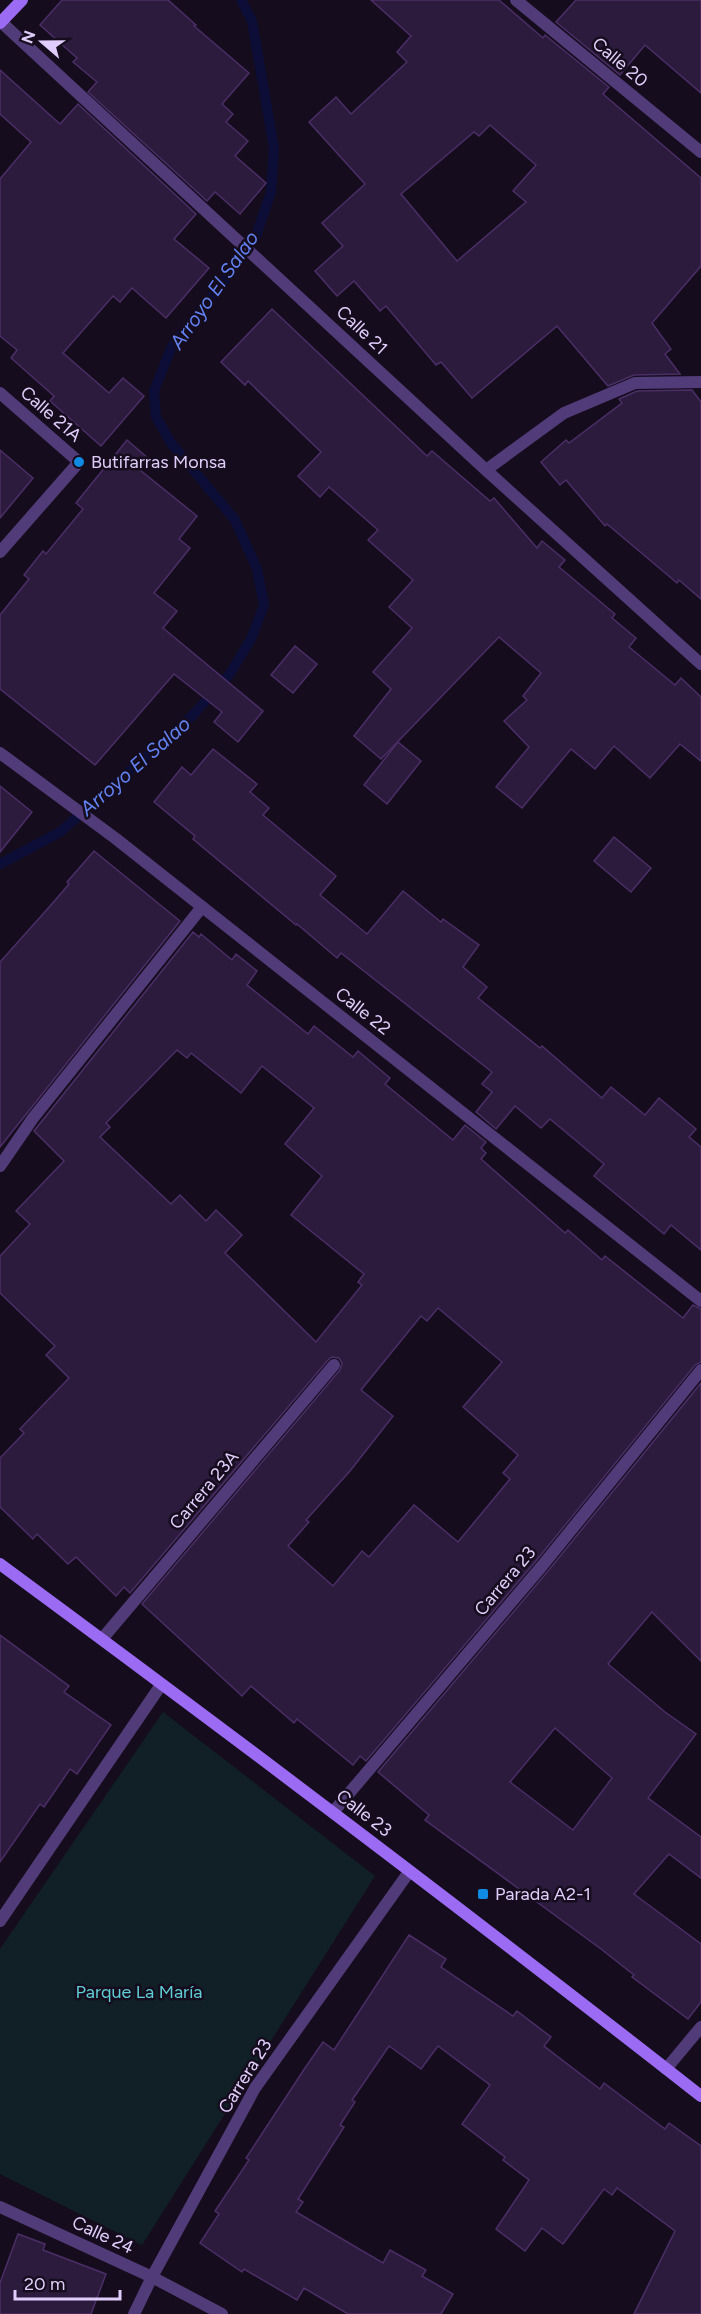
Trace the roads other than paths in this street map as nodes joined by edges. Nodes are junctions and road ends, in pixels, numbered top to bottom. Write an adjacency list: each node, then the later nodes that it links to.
1 (22, 0): 3 (street)
2 (516, 0): 4 (street, Calle 20)
3 (0, 22): 7 (street, Calle 21)
4 (701, 152)
5 (701, 382): 7 (street)
6 (0, 393): 8 (street, Calle 21A)
7 (486, 470): 9 (street, Calle 21)
8 (0, 552)
9 (701, 664)
10 (0, 753): 11 (street, Calle 22)
11 (202, 907): 12 (street); 13 (street, Calle 22)
12 (0, 1166)
13 (701, 1301)
14 (334, 1365): 17 (street, Carrera 23A)
15 (701, 1370): 19 (street, Carrera 23)
16 (0, 1564): 17 (street, Calle 23)
17 (102, 1639): 18 (street, Calle 23)
18 (161, 1684): 19 (street, Calle 23); 21 (street)
19 (334, 1811): 20 (street, Calle 23)
20 (409, 1872): 23 (street, Calle 23); 26 (street, Carrera 23)
21 (0, 1921)
22 (701, 2027): 23 (street)
23 (666, 2068): 24 (street, Calle 23)
24 (701, 2096)
25 (0, 2206): 26 (street, Calle 24)
26 (152, 2277): 27 (street, Carrera 23); 28 (street, Calle 24)
27 (134, 2314)
28 (222, 2314)

